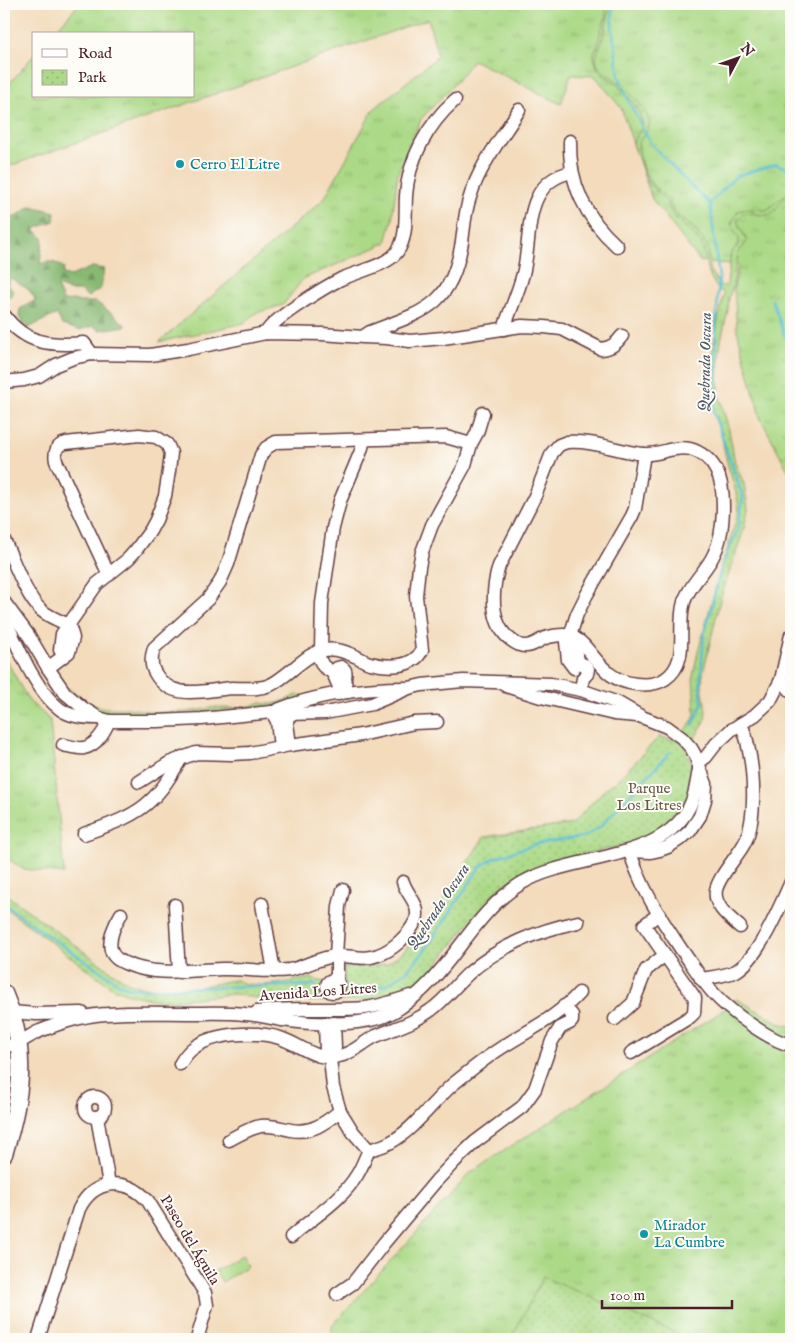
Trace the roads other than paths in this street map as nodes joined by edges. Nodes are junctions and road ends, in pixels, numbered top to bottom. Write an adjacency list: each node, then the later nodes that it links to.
1 (455, 100): 8 (street)
2 (519, 110): 10 (street)
3 (570, 141): 4 (street)
4 (572, 172): 5 (street); 7 (street)
5 (617, 246)
6 (4, 316): 11 (street)
7 (504, 329): 9 (street); 10 (street)
8 (266, 333): 10 (street); 11 (street)
9 (622, 336)
10 (362, 338)
11 (92, 354): 12 (street)
12 (4, 381)
13 (483, 413): 15 (street)
14 (364, 440): 15 (street); 26 (street); 26 (street)
15 (472, 444): 26 (street)
16 (644, 454): 24 (street); 24 (street); 24 (street)
17 (4, 540): 21 (street)
18 (109, 575): 18 (street); 21 (street)
19 (4, 602): 23 (street)
20 (4, 617): 25 (street)
21 (69, 625): 27 (street)
22 (791, 635): 28 (street)
23 (29, 636): 25 (street); 27 (street)
24 (570, 636): 32 (street)
25 (16, 642): 40 (street)
26 (321, 650): 34 (street)
27 (48, 668): 35 (street)
28 (781, 680): 33 (street); 44 (street)
29 (376, 688): 30 (street); 34 (street); 36 (street)
30 (409, 688): 31 (street); 36 (street)
31 (533, 689): 32 (street); 38 (street)
32 (577, 689): 38 (street)
33 (791, 691)
34 (343, 693): 37 (street)
35 (76, 701): 40 (street); 42 (street)
36 (380, 701): 37 (street)
37 (305, 707): 39 (street); 41 (street)
38 (616, 708): 48 (street)
39 (272, 712): 41 (street); 42 (street); 46 (street)
40 (68, 713): 42 (street)
41 (288, 714): 46 (street)
42 (104, 719): 45 (street)
43 (437, 722): 46 (street)
44 (742, 724): 48 (street); 60 (street)
45 (63, 745)
46 (285, 746): 47 (street)
47 (182, 757): 49 (street); 50 (street)
48 (699, 765): 51 (street, Avenida Los Litres)
49 (139, 782)
50 (84, 834)
51 (630, 850): 58 (street); 66 (street, Avenida Los Litres)
52 (403, 882): 62 (street)
53 (791, 882): 65 (street)
54 (343, 890): 62 (street)
55 (262, 904): 63 (street)
56 (175, 905): 64 (street)
57 (121, 914): 64 (street)
58 (659, 914): 61 (street); 65 (street)
59 (578, 922): 85 (street)
60 (740, 927)
61 (665, 955): 77 (street); 84 (street)
62 (336, 956): 63 (street); 72 (street)
63 (274, 971): 64 (street)
64 (178, 972)
65 (702, 979): 83 (street)
66 (421, 991): 71 (street, Avenida Los Litres); 78 (street, Avenida Los Litres)
67 (4, 993): 73 (main road)
68 (578, 993): 69 (street)
69 (564, 1006): 90 (street); 94 (street)
70 (300, 1008): 72 (street, Avenida Los Litres); 76 (street, Avenida Los Litres); 79 (street)
71 (366, 1008): 72 (street, Avenida Los Litres); 78 (street)
72 (330, 1009)
73 (7, 1012): 74 (street, Avenida Los Litres); 82 (main road)
74 (36, 1014): 75 (street, Avenida Los Litres); 81 (street)
75 (92, 1014): 76 (street, Avenida Los Litres); 81 (street, Avenida Los Litres)
76 (246, 1014): 79 (street, Avenida Los Litres)
77 (615, 1019)
78 (368, 1021): 80 (street, Avenida Los Litres)
79 (298, 1022): 80 (street, Avenida Los Litres)
80 (330, 1023): 85 (street)
81 (40, 1031): 82 (street, Avenida Los Litres)
82 (11, 1044): 91 (main road)
83 (791, 1045)
84 (631, 1053)
85 (330, 1058): 86 (street); 87 (street)
86 (180, 1064)
87 (340, 1112): 89 (street); 90 (street)
88 (97, 1117): 92 (street)
89 (229, 1140)
90 (369, 1150): 93 (street)
91 (4, 1154)
92 (109, 1184): 95 (street); 96 (street, Paseo del Águila)
93 (291, 1237)
94 (337, 1294)
95 (38, 1339)
96 (197, 1339)

